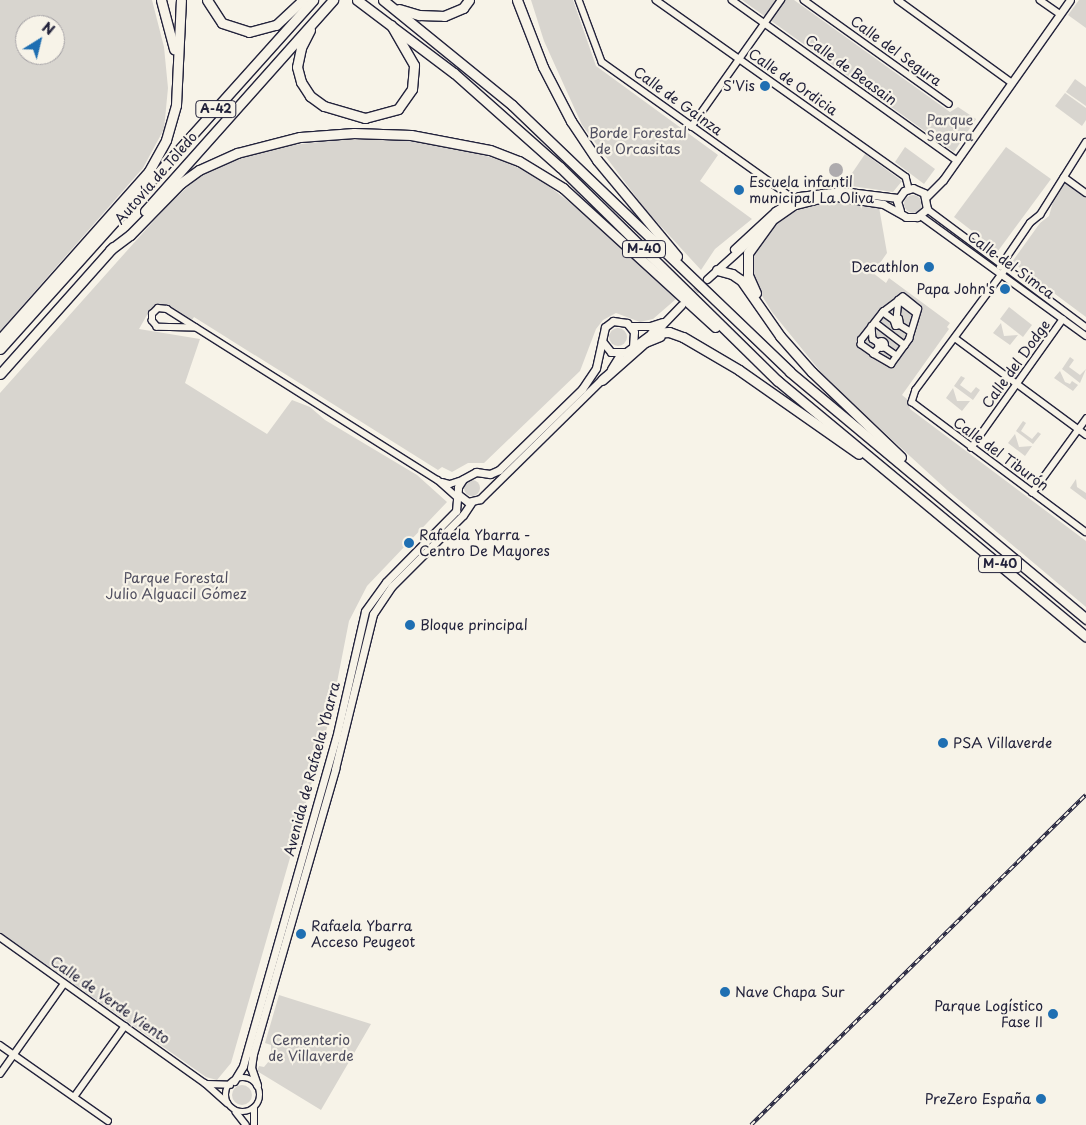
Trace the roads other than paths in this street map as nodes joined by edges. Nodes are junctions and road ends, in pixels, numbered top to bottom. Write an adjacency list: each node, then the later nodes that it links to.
1 (161, 0): 27 (highway)
2 (181, 0): 27 (highway)
3 (207, 0): 4 (highway)
4 (303, 0)
5 (313, 0): 72 (highway, Autovía de Toledo / A-42)
6 (357, 0): 24 (highway, M-40)
7 (383, 0): 20 (highway, M-40)
8 (469, 0): 20 (highway)
9 (517, 0): 25 (highway)
10 (523, 0): 25 (highway)
11 (579, 0): 30 (street, Calle de Gainza)
12 (656, 0): 26 (street, Calle de Ordicia)
13 (732, 0): 23 (street, Calle de Beasain)
14 (782, 0): 23 (street)
15 (804, 0): 29 (street, Calle del Segura)
16 (898, 0): 28 (street)
17 (1040, 0): 21 (street)
18 (1070, 0): 21 (main road)
19 (332, 1): 22 (highway, Autovía de Toledo / A-42)
20 (393, 7): 48 (highway, M-40)
21 (1060, 14): 28 (main road)
22 (317, 18): 24 (highway); 43 (highway, Autovía de Toledo / A-42)
23 (765, 24): 26 (street); 32 (street, Calle de Beasain)
24 (391, 25): 63 (highway, M-40)
25 (534, 44): 48 (highway)
26 (740, 59): 30 (street); 34 (street, Calle de Ordicia)
27 (177, 64): 66 (highway)
28 (1011, 82): 32 (main road)
29 (949, 104)
30 (691, 127): 37 (street, Calle de Gainza)
31 (1086, 142): 33 (street)
32 (956, 160): 36 (main road)
33 (1064, 178): 35 (street); 44 (street)
34 (909, 188): 36 (main road); 38 (main road)
35 (1086, 193)
36 (926, 197): 39 (main road)
37 (794, 198): 38 (main road); 45 (main road)
38 (898, 198): 40 (main road)
39 (927, 209): 41 (main road); 44 (street, Calle del Simca)
40 (900, 211): 41 (main road); 42 (main road)
41 (921, 216): 46 (street, Calle del Simca)
42 (772, 222): 45 (main road); 73 (highway)
43 (110, 250): 63 (highway); 77 (highway, Autovía de Toledo / A-42)
44 (1004, 267): 46 (street); 57 (street, Calle del Simca)
45 (717, 270): 47 (main road); 73 (highway)
46 (1000, 273): 53 (street, Calle del Simca); 65 (street)
47 (707, 279)
48 (706, 292): 89 (highway, M-40)
49 (899, 300): 51 (street); 54 (street); 60 (street)
50 (681, 305): 52 (main road, Avenida de Rafaela Ybarra)
51 (885, 314): 54 (street); 56 (street)
52 (668, 318): 55 (main road, Avenida de Rafaela Ybarra); 61 (main road, Avenida de Rafaela Ybarra)
53 (1063, 319): 64 (street, Calle del Simca); 79 (street, Calle del Dodge)
54 (896, 322): 60 (street); 62 (street)
55 (631, 326): 67 (main road, Avenida de Rafaela Ybarra); 69 (main road)
56 (873, 327): 59 (street); 68 (street); 74 (street)
57 (1086, 327)
58 (196, 328): 58 (street); 87 (street)
59 (884, 329): 62 (street); 68 (street)
60 (911, 332): 71 (street)
61 (652, 333): 69 (main road, Avenida de Rafaela Ybarra); 70 (highway)
62 (890, 333): 68 (street); 71 (street)
63 (729, 336): 85 (highway, M-40)
64 (1086, 336)
65 (955, 338): 79 (street); 83 (street, Calle del Tiburón)
66 (0, 339)
67 (602, 341): 75 (main road); 84 (main road, Avenida de Rafaela Ybarra)
68 (880, 344): 74 (street); 76 (street)
69 (633, 345): 75 (main road, Avenida de Rafaela Ybarra)
70 (697, 345): 78 (highway); 85 (highway)
71 (905, 345): 76 (street)
72 (0, 349)
73 (793, 350): 89 (highway)
74 (872, 352): 76 (street)
75 (621, 353): 78 (main road, Avenida de Rafaela Ybarra)
76 (897, 356)
77 (0, 374)
78 (602, 380): 88 (main road, Avenida de Rafaela Ybarra)
79 (1017, 384): 81 (street); 83 (street, Calle del Dodge)
80 (1086, 419): 81 (street)
81 (1078, 429): 82 (street); 90 (street)
82 (1086, 435)
83 (971, 448): 90 (street, Calle del Tiburón)
84 (476, 472): 86 (main road, Avenida de Rafaela Ybarra); 88 (main road)
85 (893, 476): 95 (highway, M-40)
86 (463, 479): 87 (street); 91 (main road, Avenida de Rafaela Ybarra)
87 (438, 480): 91 (street)
88 (485, 491): 92 (main road, Avenida de Rafaela Ybarra)
89 (933, 492): 94 (highway, M-40)
90 (1032, 493): 93 (street, Calle del Tiburón)
91 (459, 496): 92 (main road); 104 (main road, Avenida de Rafaela Ybarra)
92 (470, 502): 105 (main road, Avenida de Rafaela Ybarra)
93 (1086, 532)
94 (1086, 619)
95 (1086, 637)
96 (2, 938): 97 (street); 98 (street, Calle de Verde Viento)
97 (0, 946)
98 (64, 984): 99 (street, Calle de Verde Viento); 101 (street)
99 (125, 1026): 103 (street, Calle de Verde Viento); 106 (street)
100 (0, 1044): 101 (street)
101 (14, 1055): 102 (street); 106 (street)
102 (0, 1074)
103 (205, 1083): 104 (street); 107 (street, Calle de Verde Viento)
104 (232, 1083): 105 (street); 107 (street)
105 (257, 1085): 108 (street)
106 (74, 1098): 109 (street)
107 (229, 1105): 108 (street); 110 (street, Calle de Verde Viento)
108 (254, 1109): 111 (street)
109 (108, 1121)
110 (246, 1125)
111 (254, 1125)

